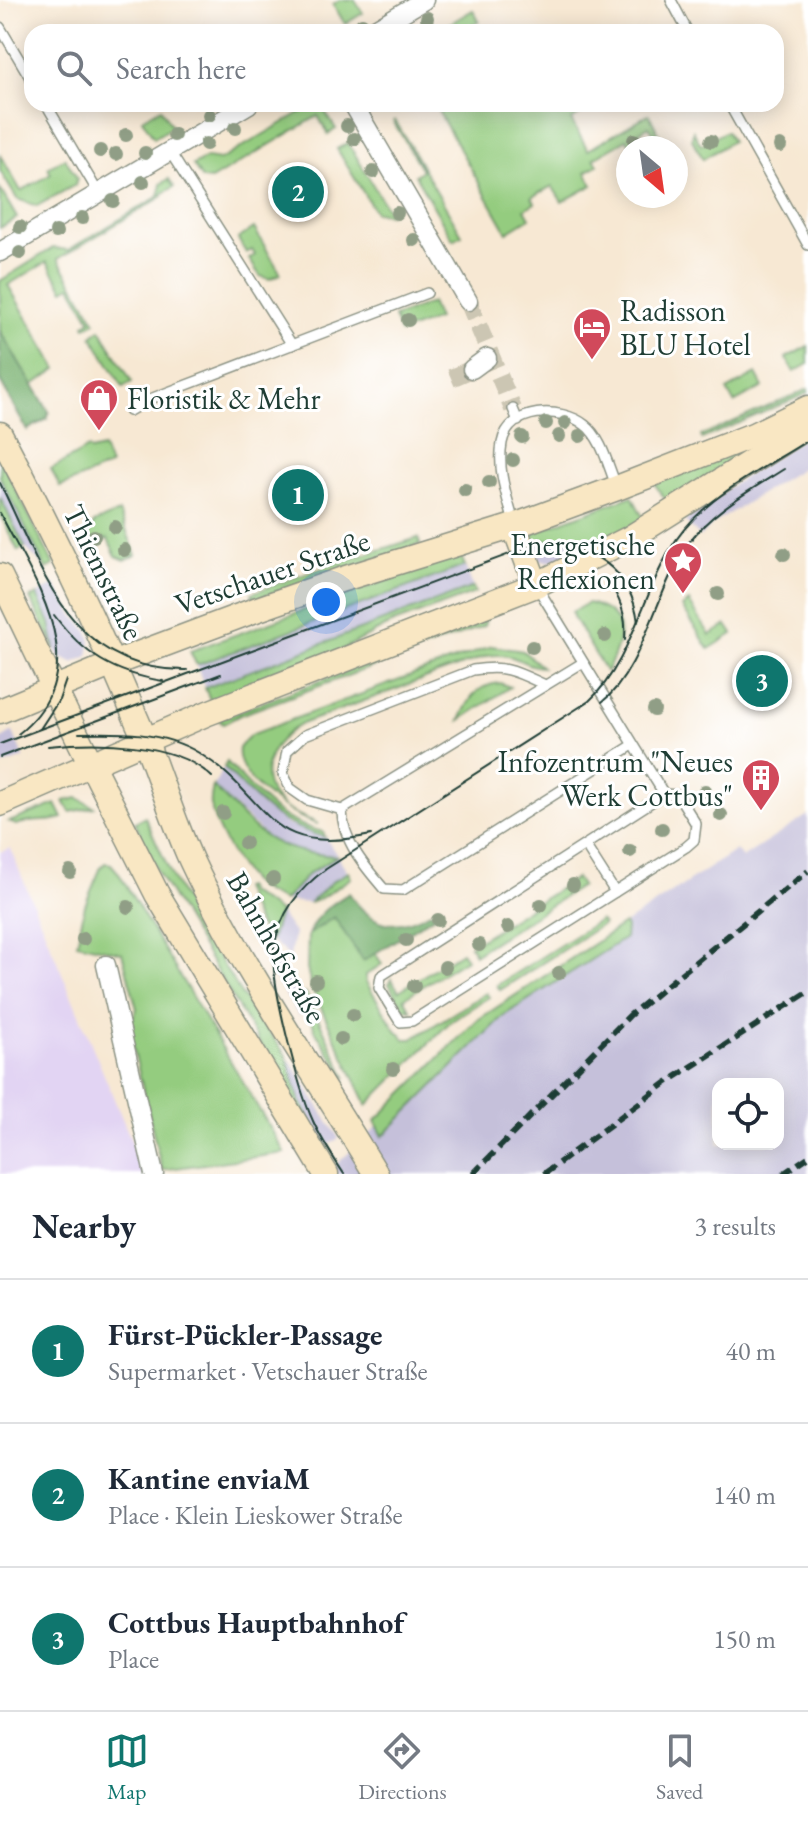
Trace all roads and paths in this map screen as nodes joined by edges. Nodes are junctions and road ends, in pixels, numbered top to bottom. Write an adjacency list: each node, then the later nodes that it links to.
1 (424, 0): 3 (street)
2 (671, 0): 4 (lane)
3 (384, 24)
4 (684, 24)
5 (0, 27): 6 (lane)
6 (24, 68)
7 (51, 112): 12 (lane)
8 (236, 112): 11 (street)
9 (358, 112): 16 (street)
10 (733, 112): 13 (lane)
11 (170, 152): 12 (street); 17 (lane)
12 (99, 194): 14 (street)
13 (808, 245)
14 (0, 252)
15 (427, 293): 17 (lane)
16 (468, 301)
17 (292, 345): 20 (lane)
18 (808, 408): 24 (main road, Vetschauer Straße)
19 (513, 409): 21 (lane)
20 (129, 411)
21 (518, 421): 24 (lane); 25 (lane)
22 (808, 426): 27 (main road)
23 (0, 434): 29 (main road, Thiemstraße)
24 (617, 488): 25 (main road, Vetschauer Straße)
25 (514, 526): 27 (main road); 29 (main road, Vetschauer Straße)
26 (0, 576): 31 (main road)
27 (536, 585): 28 (lane); 33 (main road)
28 (582, 663): 30 (lane); 34 (lane)
29 (113, 664): 31 (main road, Vetschauer Straße); 33 (main road, Thiemstraße)
30 (545, 685): 38 (lane); 38 (lane)
31 (54, 689): 32 (main road, Vetschauer Straße); 35 (main road)
32 (0, 711)
33 (145, 740): 35 (main road); 44 (main road, Bahnhofstraße)
34 (633, 745): 36 (lane); 38 (lane)
35 (90, 763): 37 (main road); 42 (main road)
36 (664, 794): 39 (lane); 40 (lane)
37 (0, 804)
38 (342, 810)
39 (585, 845): 40 (lane); 40 (lane)
40 (615, 892)
41 (106, 965): 43 (street)
42 (322, 1167)
43 (154, 1174)
44 (376, 1174)

